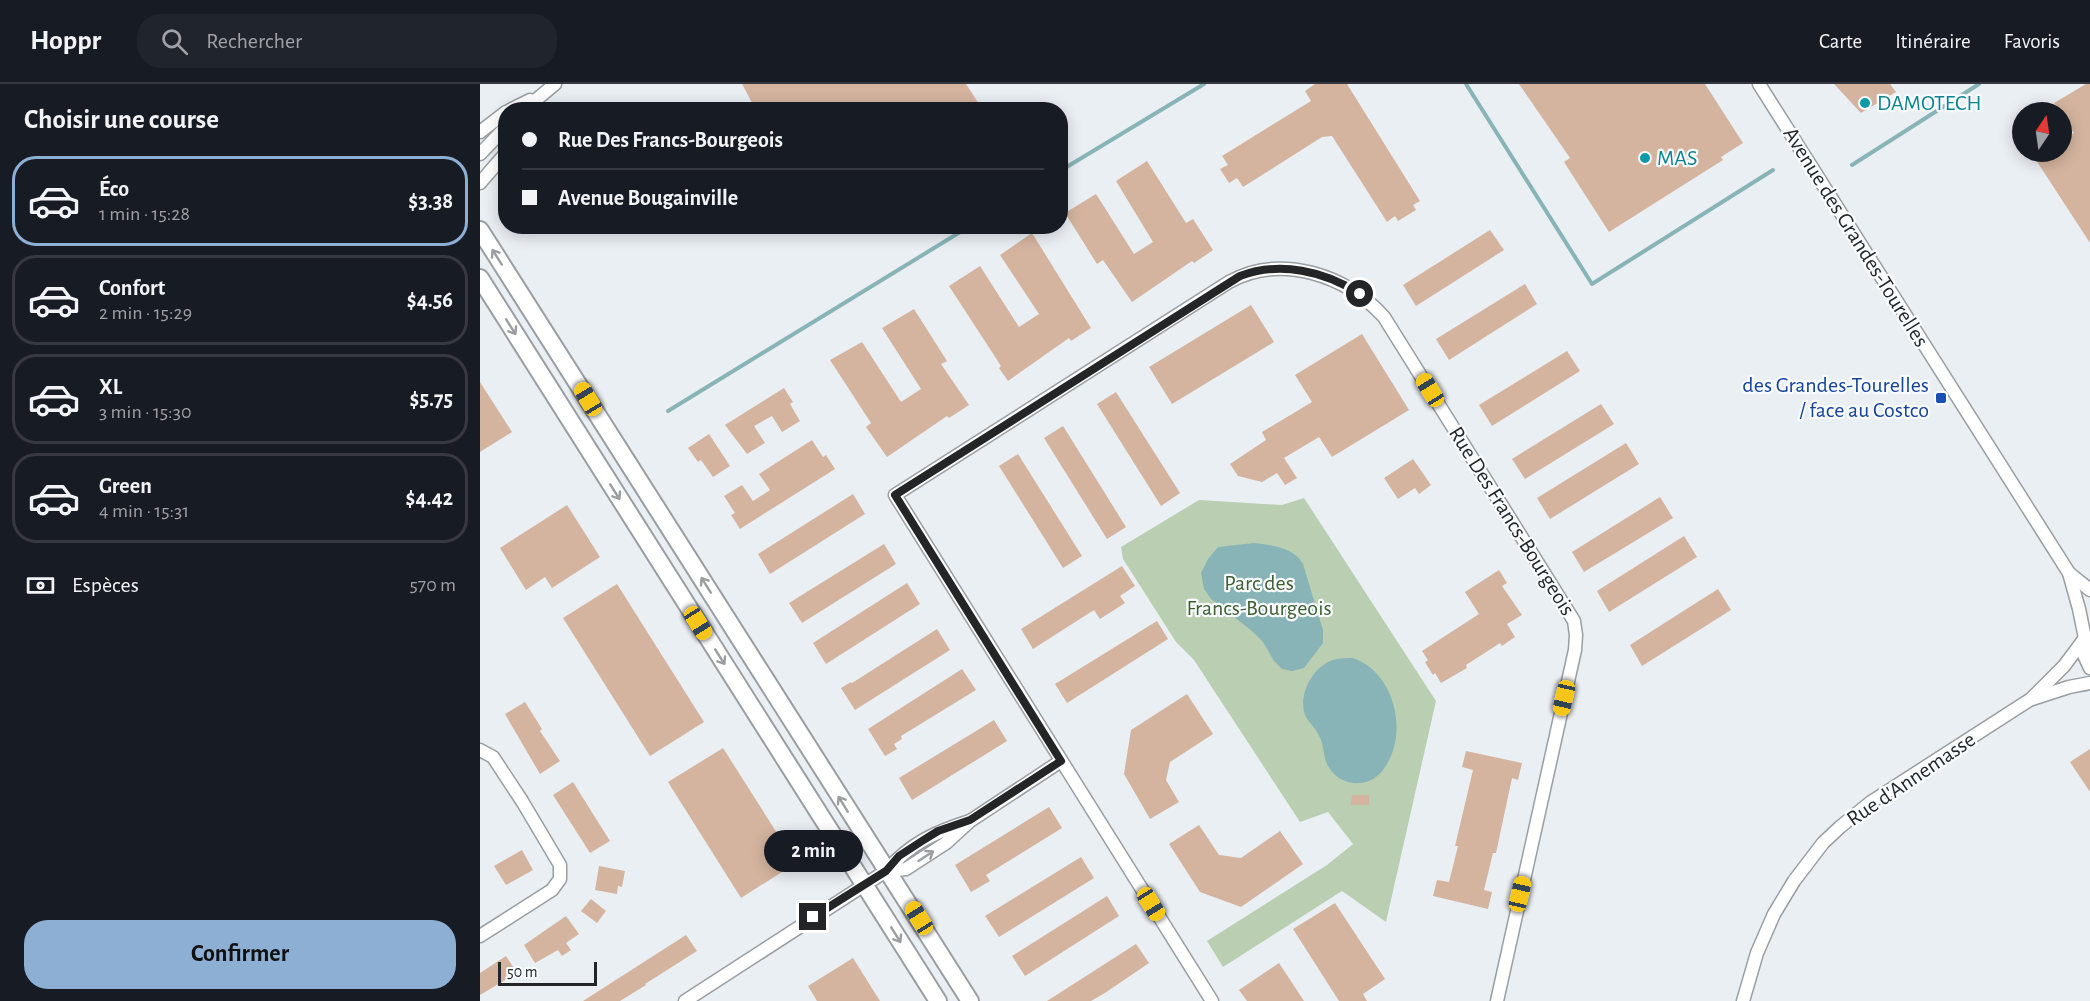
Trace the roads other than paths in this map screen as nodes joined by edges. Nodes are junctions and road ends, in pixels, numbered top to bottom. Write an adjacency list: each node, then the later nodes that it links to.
1 (555, 84): 3 (street)
2 (1759, 84): 15 (street, Avenue des Grandes-Tourelles)
3 (545, 93): 4 (street); 5 (street); 6 (street)
4 (526, 102)
5 (534, 102)
6 (539, 102)
7 (498, 118): 8 (street)
8 (480, 132)
9 (498, 135): 10 (street)
10 (480, 154)
11 (498, 162): 12 (street)
12 (480, 183)
13 (480, 230): 23 (street, one-way to 13)
14 (480, 278): 24 (street, one-way to 24)
15 (2069, 573): 16 (street, Avenue des Grandes-Tourelles); 17 (street, Avenue des Grandes-Tourelles)
16 (2090, 590)
17 (2087, 632): 18 (street, Avenue des Grandes-Tourelles); 20 (street, Rue d'Annemasse)
18 (2090, 668)
19 (2090, 683): 20 (street, Rue d'Annemasse)
20 (2031, 699): 31 (street, Rue d'Annemasse)
21 (480, 750): 25 (street)
22 (1061, 761): 23 (street); 29 (street, Rue Des Francs-Bourgeois); 30 (street, Rue Des Francs-Bourgeois)
23 (886, 871): 24 (street); 28 (street)
24 (864, 885): 26 (street); 27 (street, one-way to 27)
25 (480, 936)
26 (685, 1001)
27 (938, 1001)
28 (970, 1001)
29 (1212, 1001)
30 (1497, 1001)
31 (1743, 1001)

